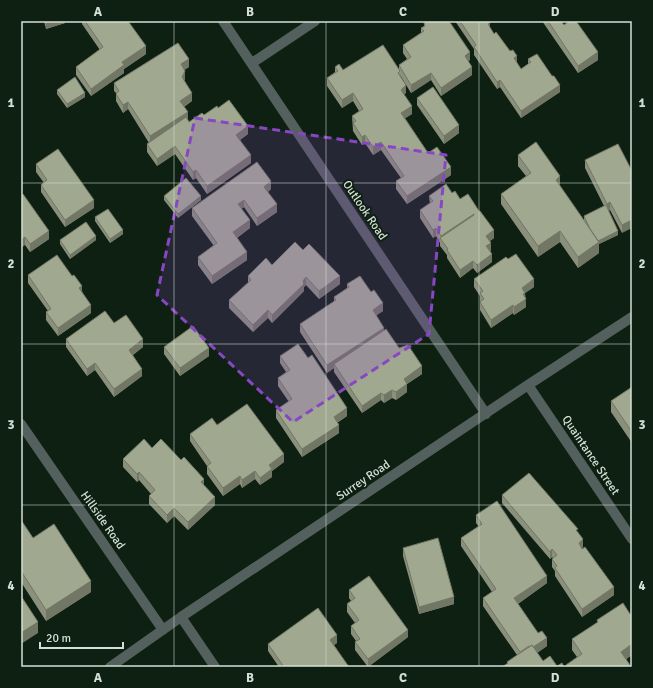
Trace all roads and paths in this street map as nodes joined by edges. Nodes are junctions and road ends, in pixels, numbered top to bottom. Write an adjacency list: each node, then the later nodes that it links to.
1 (223, 21): 3 (street, Outlook Road)
2 (315, 21): 3 (street)
3 (252, 63): 6 (street, Outlook Road)
4 (632, 317): 5 (street, Surrey Road)
5 (528, 385): 6 (street, Surrey Road); 8 (street, Quaintance Street)
6 (486, 414): 9 (street, Surrey Road)
7 (21, 424): 10 (street, Hillside Road)
8 (632, 539)
9 (181, 617): 10 (street, Surrey Road); 12 (street)
10 (163, 630): 11 (street, Surrey Road)
11 (110, 667)
12 (216, 667)

